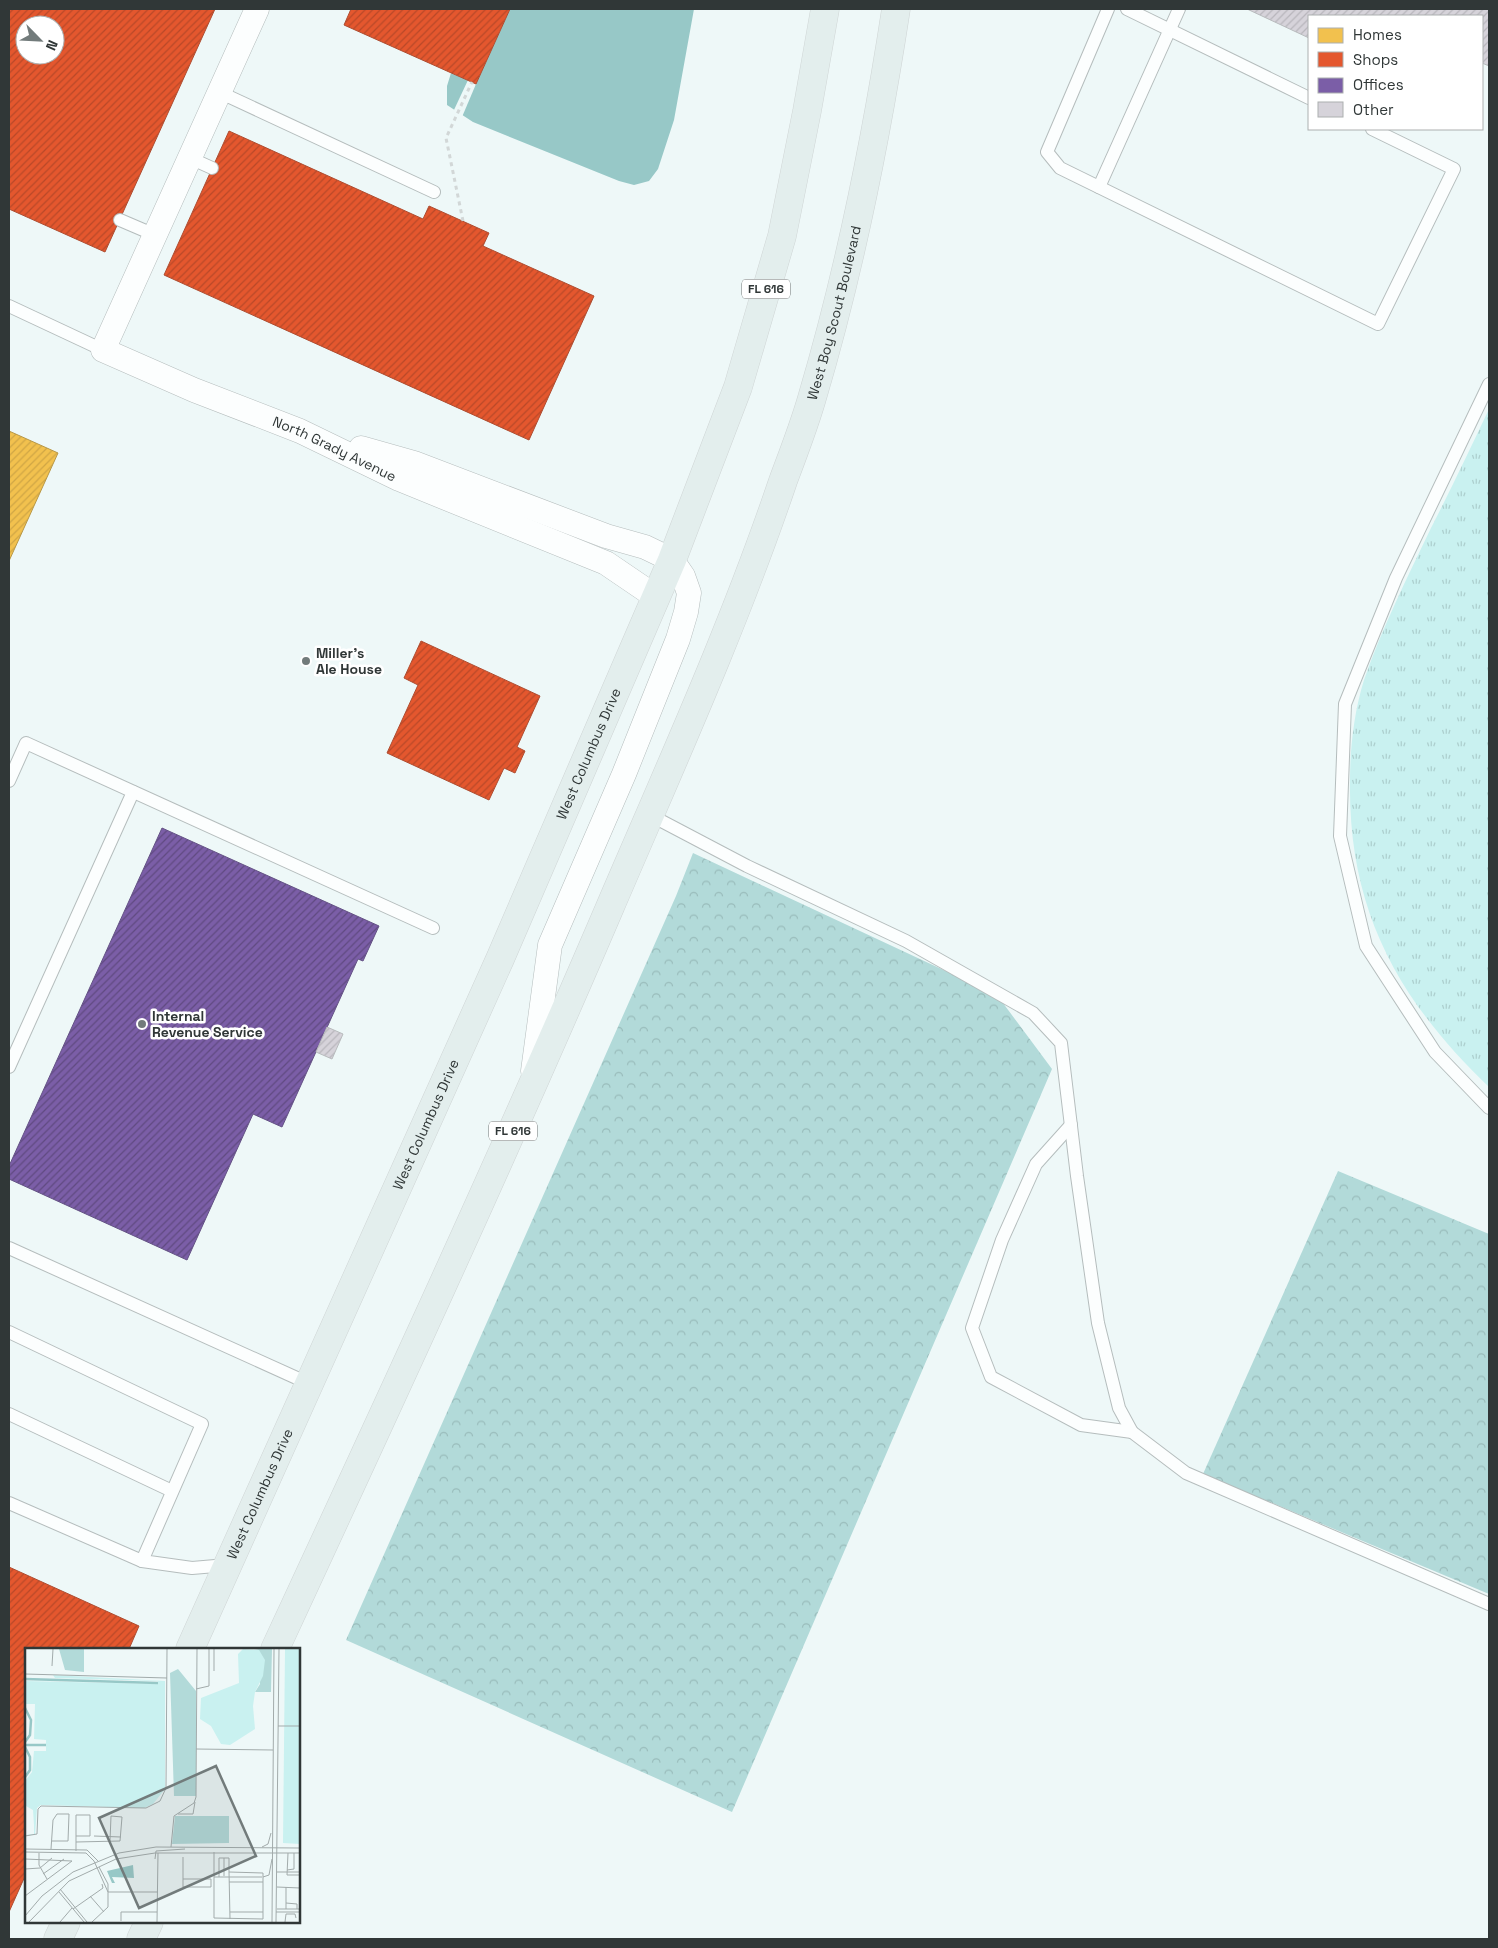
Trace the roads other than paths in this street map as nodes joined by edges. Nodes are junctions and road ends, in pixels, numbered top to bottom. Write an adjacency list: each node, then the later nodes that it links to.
1 (257, 9): 8 (street)
2 (825, 9): 21 (main road, FL 616)
3 (896, 9): 25 (main road, West Boy Scout Boulevard / FL 616)
4 (1108, 9): 13 (lane)
5 (1127, 9): 7 (lane)
6 (1178, 9): 7 (lane)
7 (1169, 30): 9 (lane); 13 (lane)
8 (219, 92): 11 (street); 14 (lane)
9 (1308, 98)
10 (1374, 130): 13 (lane)
11 (190, 158): 12 (lane); 16 (street)
12 (212, 168)
13 (1099, 187)
14 (434, 192)
15 (120, 220): 16 (lane)
16 (155, 235): 18 (street)
17 (9, 306): 18 (lane, North Grady Avenue)
18 (103, 350): 20 (street, North Grady Avenue)
19 (1489, 384): 29 (lane)
20 (300, 431): 21 (street); 22 (street, North Grady Avenue)
21 (672, 560): 22 (main road, FL 616); 28 (street)
22 (656, 597): 33 (main road, West Columbus Drive / FL 616)
23 (9, 781): 24 (lane)
24 (134, 792): 26 (lane); 27 (lane)
25 (650, 814): 28 (main road, FL 616); 30 (lane)
26 (433, 928)
27 (9, 1067)
28 (530, 1095): 42 (main road, FL 616)
29 (1489, 1108)
30 (1071, 1125): 35 (lane); 35 (lane)
31 (9, 1248): 33 (lane)
32 (9, 1332): 36 (lane)
33 (310, 1384): 39 (main road, West Columbus Drive / FL 616)
34 (9, 1414): 36 (lane)
35 (1132, 1432): 40 (lane)
36 (172, 1490): 38 (lane)
37 (9, 1503): 38 (lane)
38 (142, 1561): 39 (lane)
39 (229, 1565): 41 (main road, West Columbus Drive / FL 616)
40 (1489, 1604)
41 (190, 1648)
42 (275, 1648)
43 (66, 1923): 45 (main road)
44 (149, 1923): 46 (main road)
45 (58, 1939)
46 (141, 1939)

